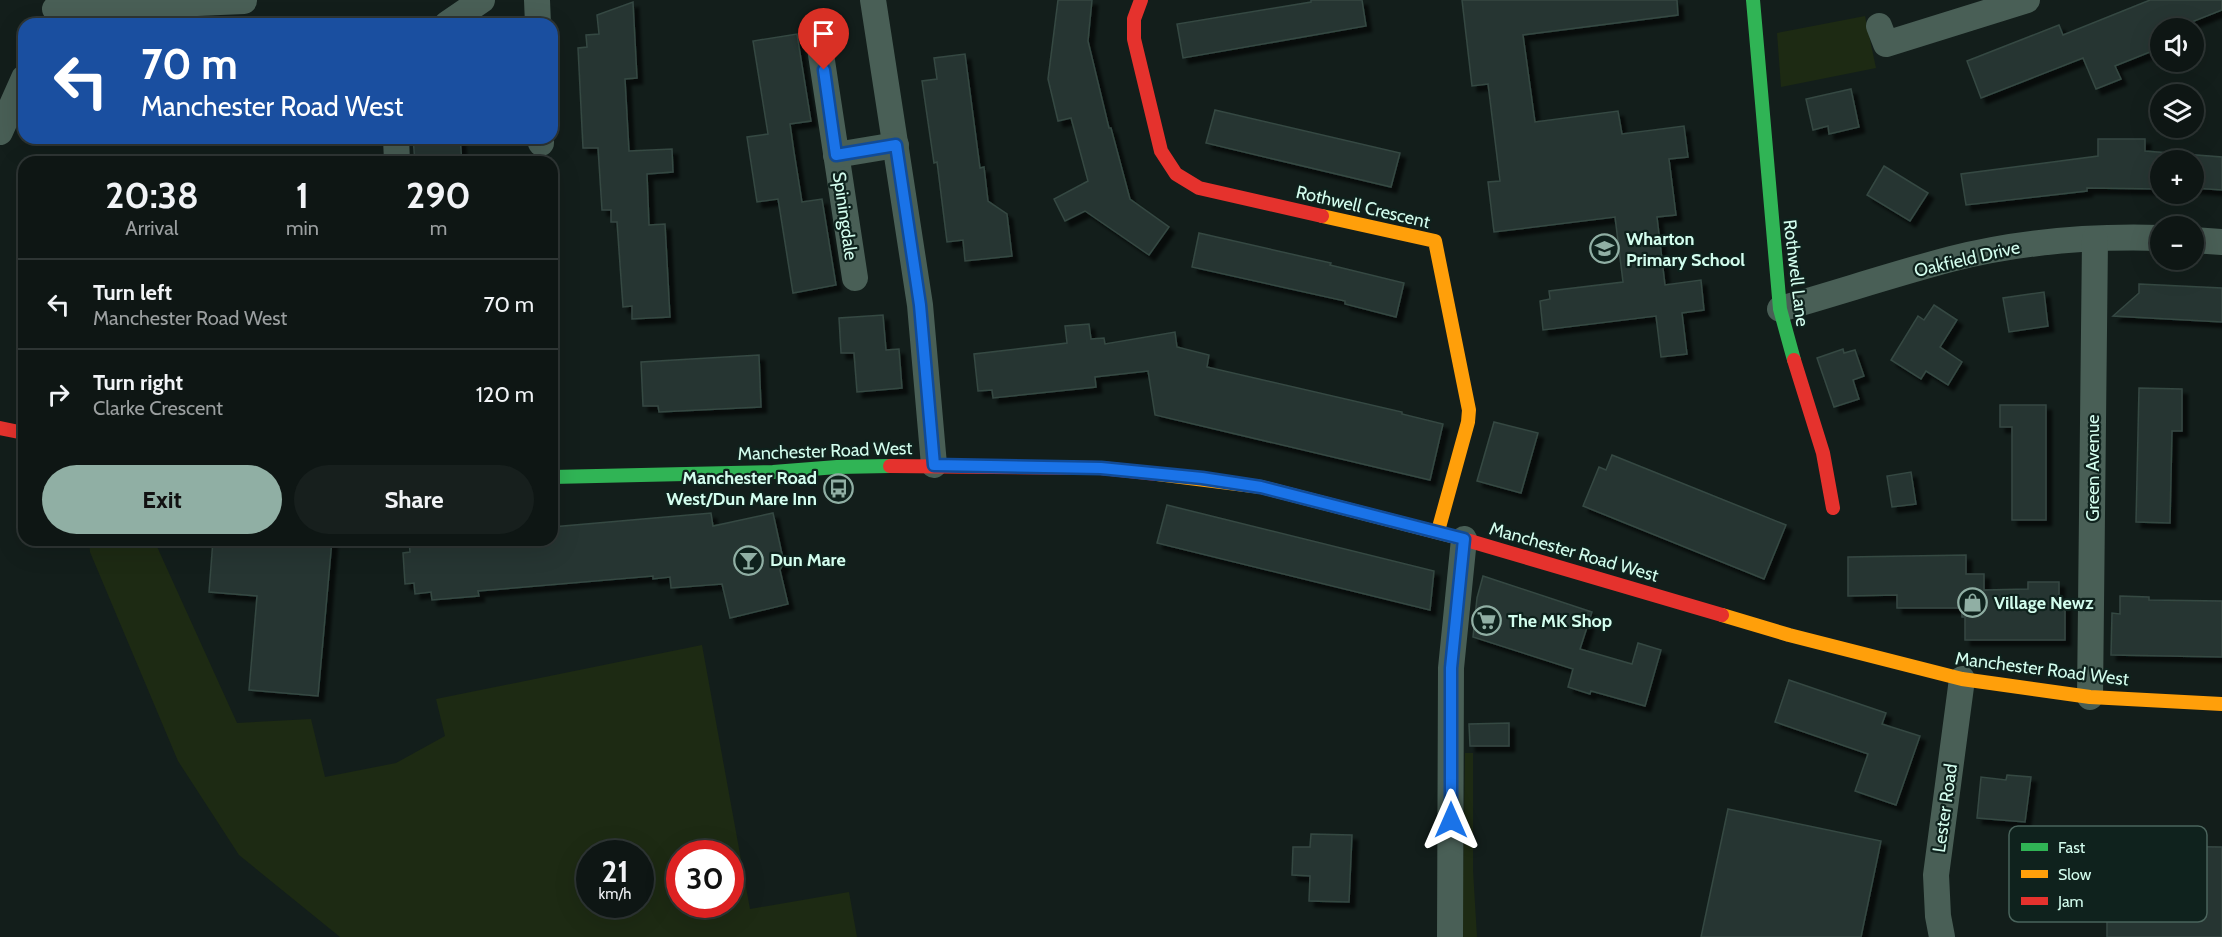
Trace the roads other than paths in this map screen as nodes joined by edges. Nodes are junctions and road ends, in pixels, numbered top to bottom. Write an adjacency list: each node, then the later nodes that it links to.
1 (482, 0): 9 (street)
2 (537, 0): 10 (street)
3 (873, 0): 15 (street)
4 (1141, 0): 28 (main road, Rothwell Crescent)
5 (1753, 0): 22 (main road, Rothwell Lane)
6 (2027, 0): 11 (street)
7 (244, 2): 8 (street)
8 (53, 11)
9 (456, 18)
10 (538, 18)
11 (1879, 26)
12 (818, 28): 16 (street, Spiningdale)
13 (18, 92): 14 (street)
14 (0, 132)
15 (896, 145): 16 (street, Spiningdale); 25 (street)
16 (836, 155): 21 (street, Spiningdale)
17 (2150, 238): 18 (street, Oakfield Drive)
18 (2095, 239): 22 (street, Oakfield Drive); 31 (street, Green Avenue)
19 (2204, 241): 20 (street)
20 (2222, 242)
21 (855, 278)
22 (1780, 309): 27 (main road, Rothwell Lane)
23 (0, 428): 24 (main road)
24 (18, 432)
25 (934, 465): 26 (main road, Manchester Road West); 28 (main road, Manchester Road West)
26 (558, 477)
27 (1833, 508)
28 (1438, 531): 29 (main road, Manchester Road West)
29 (1464, 539): 30 (main road, Manchester Road West); 33 (street)
30 (1962, 679): 31 (main road, Manchester Road West); 34 (street, Lester Road)
31 (2090, 697): 32 (main road, Manchester Road West)
32 (2222, 704)
33 (1450, 937)
34 (1942, 937)

